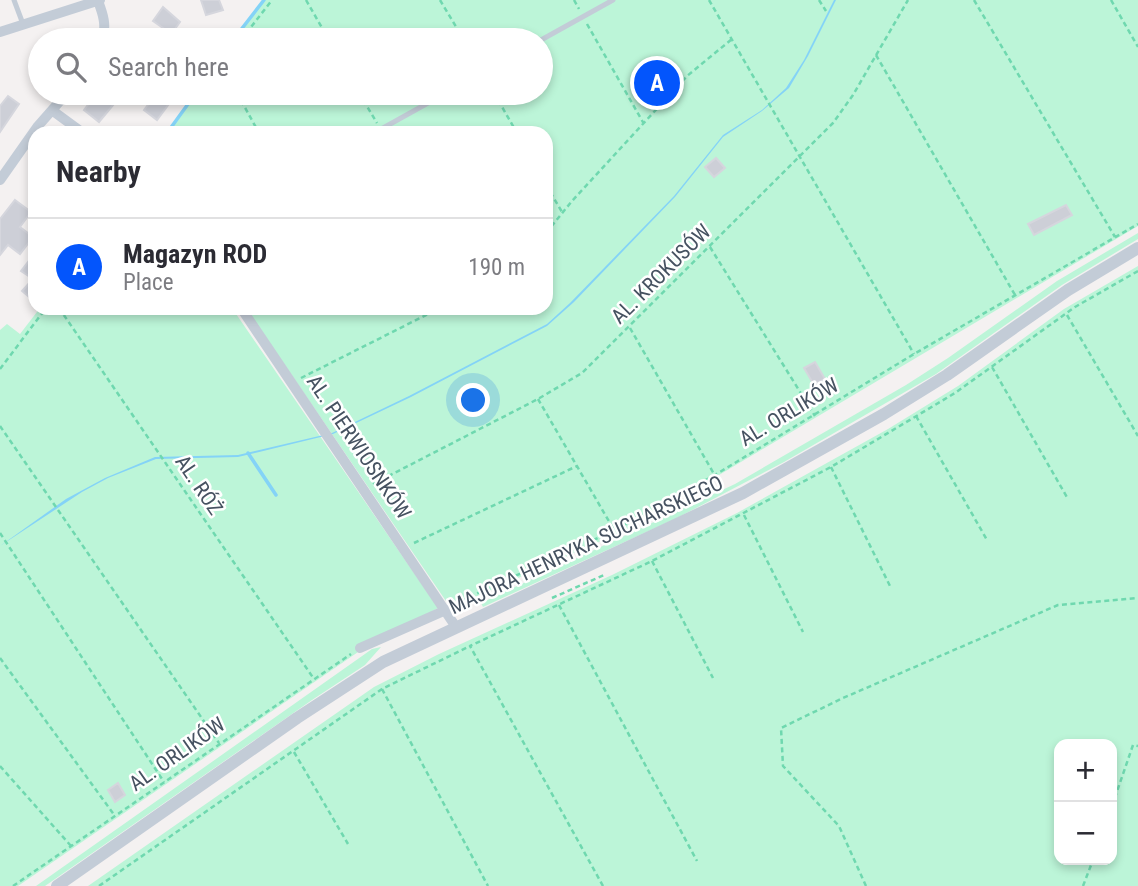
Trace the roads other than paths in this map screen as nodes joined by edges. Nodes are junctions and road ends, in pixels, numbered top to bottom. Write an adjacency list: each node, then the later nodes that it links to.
1 (14, 0): 4 (lane)
2 (99, 0): 4 (street); 5 (street)
3 (613, 0): 7 (lane)
4 (23, 24): 6 (street)
5 (103, 28)
6 (0, 32)
7 (553, 33)
8 (58, 105): 10 (street)
9 (424, 105): 13 (lane)
10 (53, 111): 11 (street); 12 (street)
11 (38, 126)
12 (73, 126)
13 (386, 126)
14 (28, 140): 15 (street)
15 (0, 180)
16 (1138, 248): 19 (street, MAJORA HENRYKA SUCHARSKIEGO)
17 (246, 315): 18 (street, AL. PIERWIOSNKÓW)
18 (446, 609): 19 (street, AL. PIERWIOSNKÓW); 20 (street)
19 (456, 626): 21 (street, MAJORA HENRYKA SUCHARSKIEGO)
20 (360, 648)
21 (57, 886)

